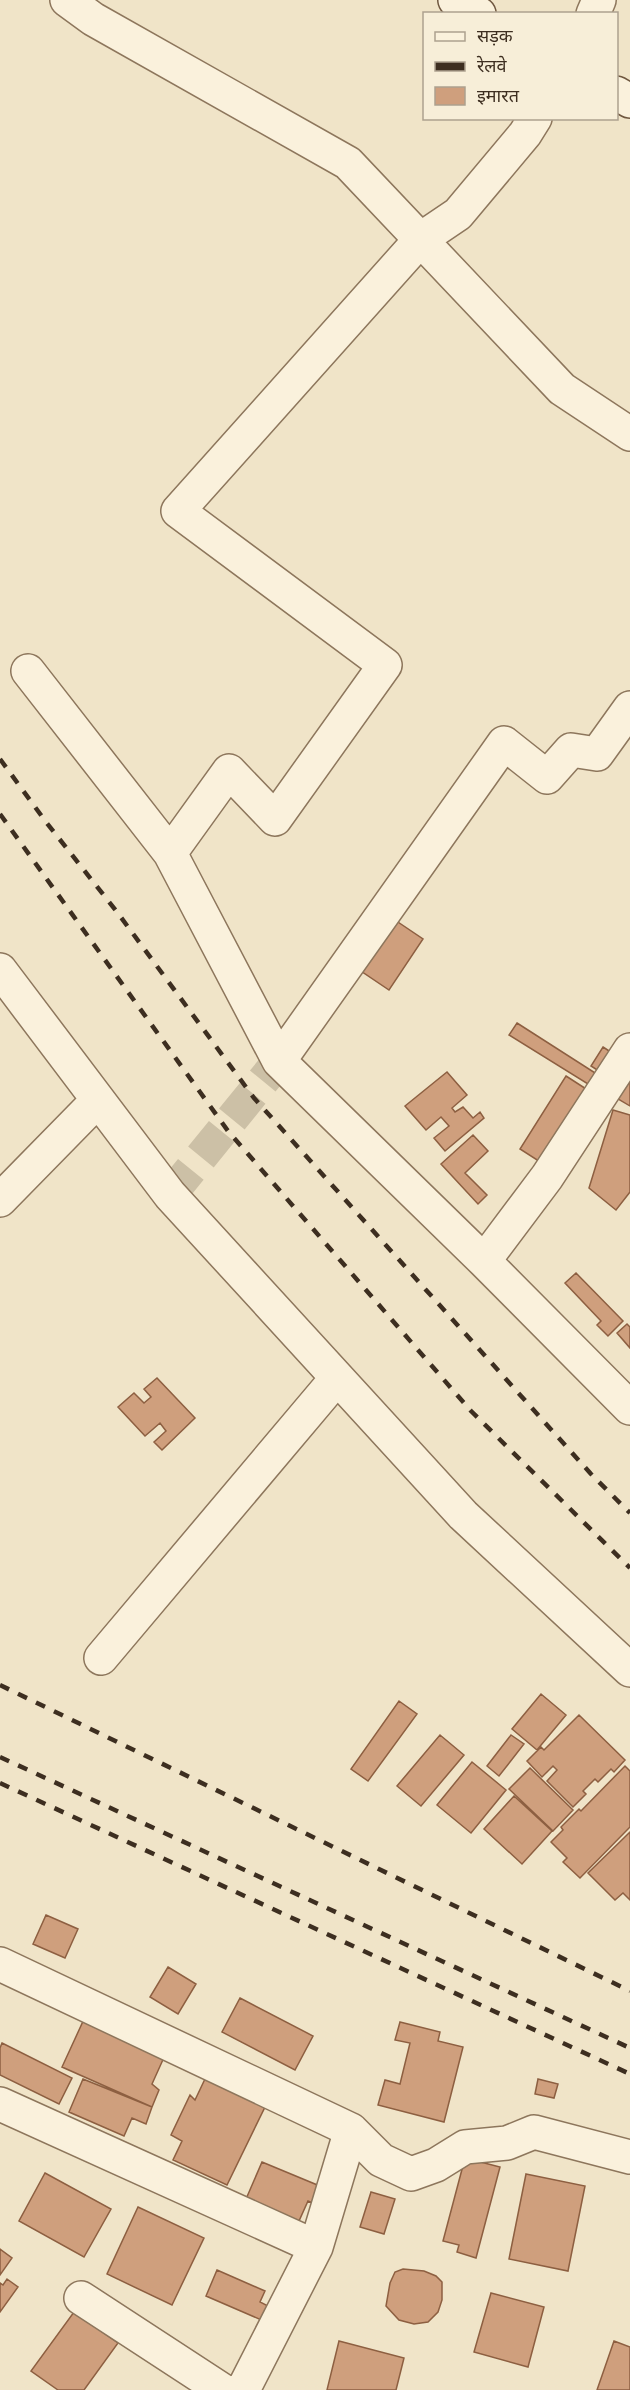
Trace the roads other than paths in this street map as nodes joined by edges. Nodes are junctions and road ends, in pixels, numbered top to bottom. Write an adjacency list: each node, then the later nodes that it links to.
1 (67, 0): 5 (street)
2 (455, 0): 3 (street)
3 (476, 12)
4 (534, 120): 5 (street)
5 (421, 239): 6 (street); 9 (street)
6 (630, 434)
7 (28, 671): 9 (street)
8 (630, 708): 12 (street)
9 (170, 853): 12 (street)
10 (0, 970): 13 (street)
11 (630, 1050): 15 (street)
12 (279, 1060): 15 (street)
13 (98, 1100): 14 (street); 16 (street)
14 (0, 1200)
15 (484, 1261): 17 (street)
16 (337, 1378): 18 (street); 19 (street)
17 (630, 1407)
18 (101, 1658)
19 (630, 1670)
20 (0, 1964): 22 (street)
21 (0, 2104): 24 (street)
22 (351, 2130): 23 (street); 24 (street)
23 (630, 2157)
24 (316, 2247): 27 (street)
25 (81, 2298): 26 (street)
26 (222, 2390)
27 (243, 2390)

